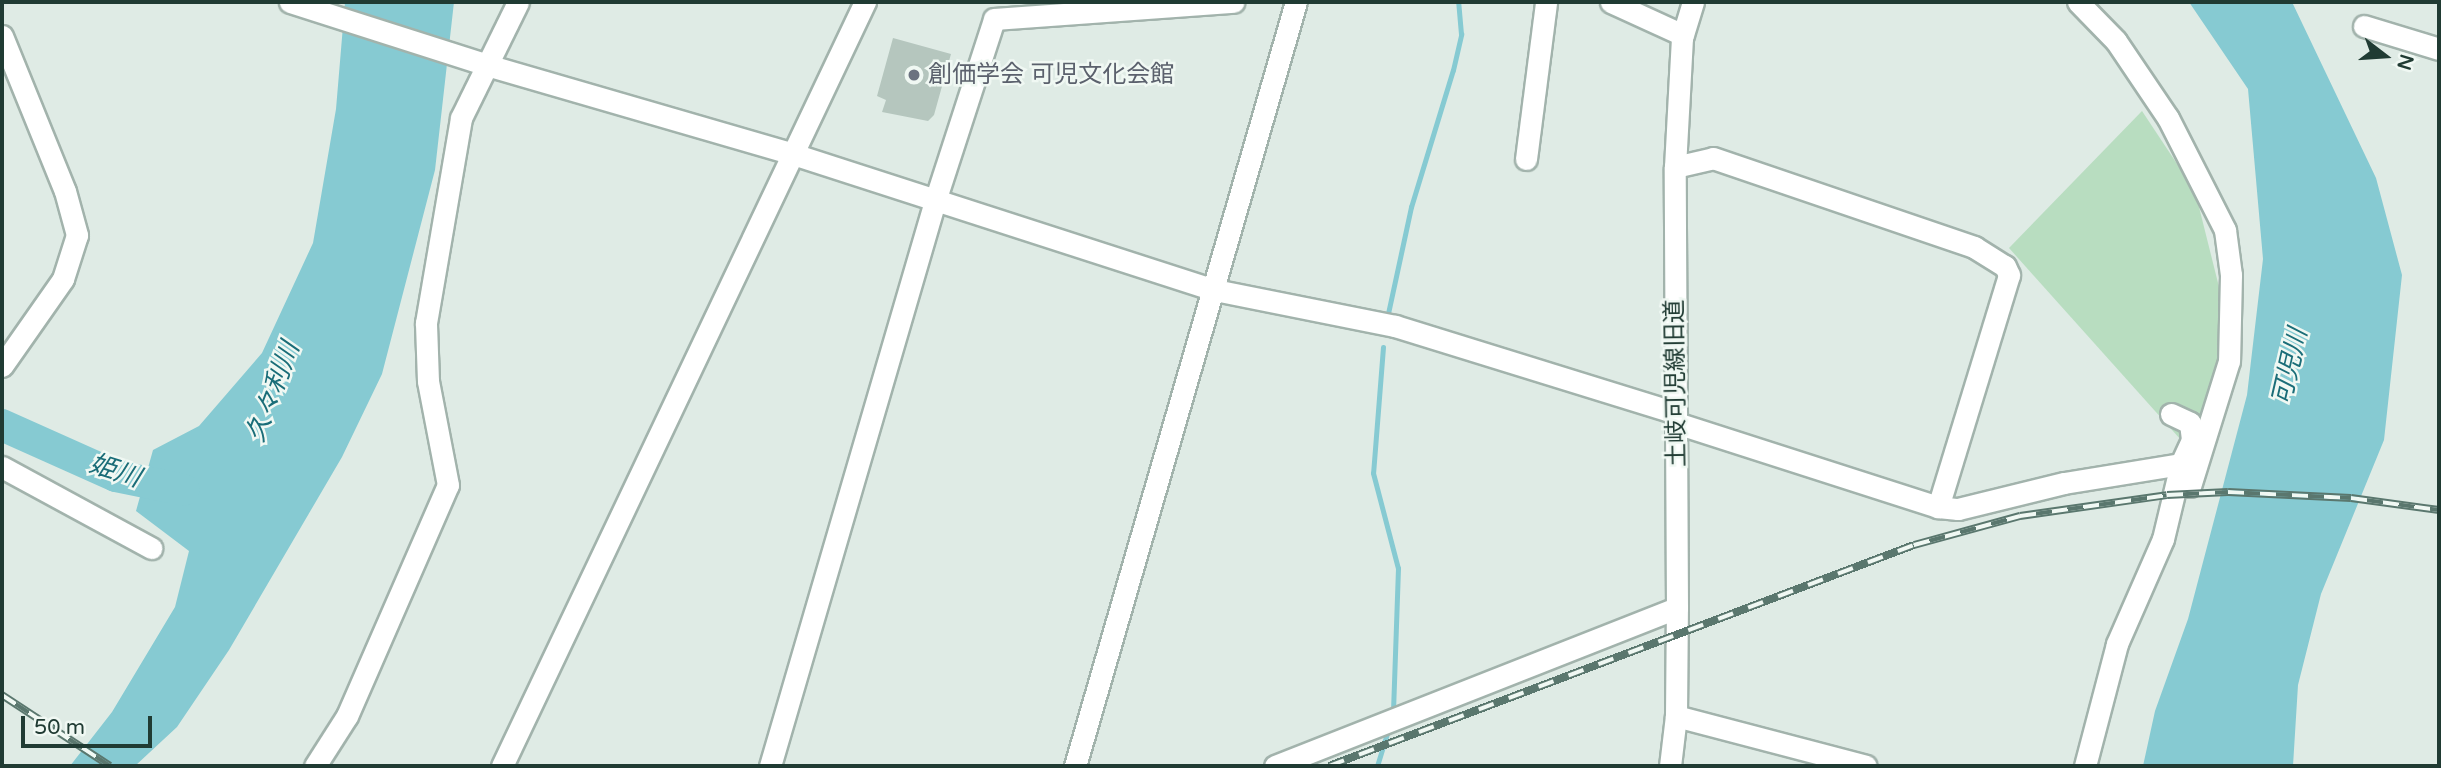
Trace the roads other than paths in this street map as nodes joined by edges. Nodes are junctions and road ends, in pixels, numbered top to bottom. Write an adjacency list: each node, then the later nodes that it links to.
1 (290, 2): 14 (street)
2 (518, 2): 14 (street)
3 (865, 2): 15 (street)
4 (1233, 2): 18 (street)
5 (1296, 2): 19 (street)
6 (1546, 2): 16 (street)
7 (1611, 2): 11 (street)
8 (1693, 2): 11 (street, 土岐可児線旧道)
9 (2078, 2): 25 (street)
10 (2364, 26): 13 (street)
11 (1683, 35): 17 (street, 土岐可児線旧道)
12 (2, 36): 20 (street)
13 (2439, 49)
14 (477, 61): 15 (street); 30 (street)
15 (793, 154): 18 (street); 31 (street)
16 (1526, 159)
17 (1675, 167): 22 (street, 土岐可児線旧道); 26 (street)
18 (935, 201): 19 (street); 32 (street)
19 (1210, 289): 22 (street); 33 (street)
20 (4, 358)
21 (2171, 414): 23 (street)
22 (1677, 418): 26 (street); 28 (street, 土岐可児線旧道)
23 (2181, 464): 26 (street); 37 (street)
24 (2, 467): 27 (street)
25 (2190, 486)
26 (1938, 507)
27 (151, 548)
28 (1677, 608): 29 (street, 土岐可児線旧道); 34 (street)
29 (1676, 716): 35 (street, 土岐可児線旧道); 36 (street)
30 (315, 766)
31 (502, 766)
32 (770, 766)
33 (1075, 766)
34 (1275, 766)
35 (1670, 766)
36 (1866, 766)
37 (2085, 766)

